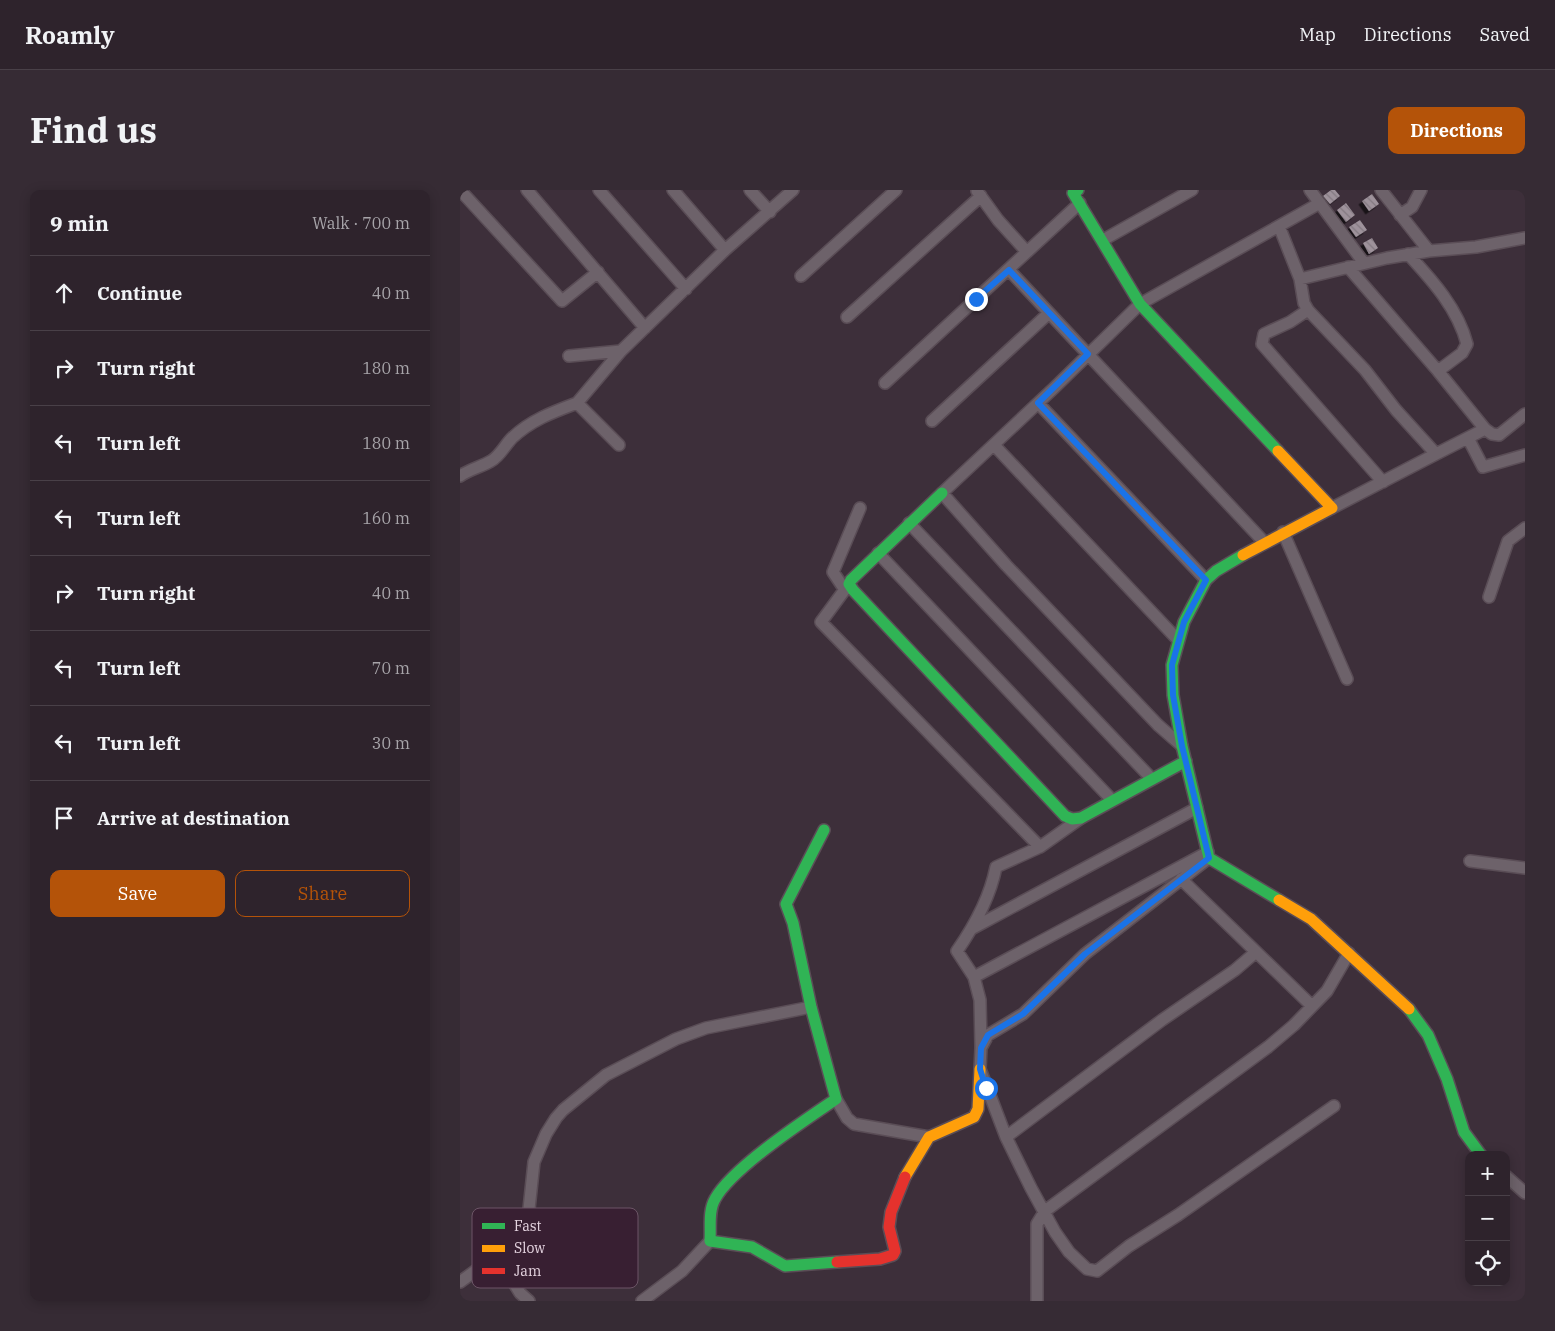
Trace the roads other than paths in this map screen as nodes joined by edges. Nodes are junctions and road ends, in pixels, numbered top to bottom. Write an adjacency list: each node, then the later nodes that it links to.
1 (460, 190): 27 (street)
2 (527, 190): 27 (street)
3 (599, 190): 30 (street)
4 (674, 190): 20 (street)
5 (750, 190): 15 (street)
6 (793, 190): 15 (street)
7 (896, 190): 28 (street)
8 (1192, 190): 19 (street)
9 (1310, 190): 14 (street)
10 (1382, 190): 16 (street)
11 (1421, 190): 16 (street)
12 (979, 193): 22 (street); 34 (street)
13 (1076, 194): 19 (street); 22 (street)
14 (1320, 203): 17 (street); 24 (street)
15 (770, 212): 20 (street)
16 (1400, 215): 21 (street)
17 (1279, 226): 29 (street); 31 (street)
18 (1525, 238): 21 (street)
19 (1103, 240): 31 (street)
20 (726, 250): 30 (street)
21 (1429, 251): 23 (street)
22 (1027, 252): 26 (street)
23 (1408, 254): 24 (street); 39 (street)
24 (1364, 263): 25 (street)
25 (1348, 267): 29 (street); 39 (street)
26 (1009, 270): 33 (street); 40 (street)
27 (598, 272): 35 (street)
28 (801, 276)
29 (1300, 279): 32 (street)
30 (686, 289): 35 (street)
31 (1140, 304): 37 (street); 55 (street)
32 (1308, 310): 49 (street); 52 (street)
33 (1049, 313): 37 (street); 44 (street)
34 (847, 317)
35 (645, 328): 36 (street)
36 (621, 351): 38 (street); 41 (street)
37 (1088, 354): 42 (street); 59 (street)
38 (569, 356)
39 (1438, 371): 45 (street)
40 (885, 383)
41 (577, 403): 47 (street); 51 (street)
42 (1038, 403): 48 (street); 61 (street)
43 (1525, 414): 45 (street)
44 (932, 421)
45 (1485, 429): 46 (street)
46 (1468, 438): 49 (street); 50 (street)
47 (619, 445)
48 (994, 445): 53 (street); 64 (street)
49 (1436, 454): 52 (street)
50 (1525, 455)
51 (460, 476)
52 (1384, 482): 55 (street)
53 (942, 493): 56 (street); 66 (street)
54 (860, 508): 62 (street)
55 (1332, 508): 58 (street)
56 (909, 523): 60 (street); 68 (street)
57 (1525, 528): 63 (street)
58 (1283, 532): 59 (street); 65 (street)
59 (1264, 542): 61 (street)
60 (878, 553): 62 (street); 69 (street)
61 (1206, 580): 64 (street)
62 (847, 587): 71 (street); 73 (street)
63 (1489, 597)
64 (1178, 640): 66 (street)
65 (1347, 680)
66 (1182, 746): 67 (street)
67 (1186, 761): 68 (street); 70 (street)
68 (1151, 778): 69 (street)
69 (1112, 800): 71 (street)
70 (1197, 808): 74 (street); 78 (street)
71 (1081, 818): 73 (street)
72 (824, 830): 83 (street)
73 (1040, 847): 78 (street)
74 (1208, 855): 77 (street); 80 (street); 81 (street)
75 (1470, 861): 76 (street)
76 (1525, 868)
77 (1181, 879): 79 (street); 84 (street)
78 (973, 928): 81 (street)
79 (1256, 952): 82 (street); 88 (street)
80 (1349, 953): 82 (street); 90 (street)
81 (974, 977): 84 (street)
82 (1312, 1006): 94 (street)
83 (812, 1007): 86 (street); 93 (street)
84 (981, 1048): 85 (street)
85 (980, 1069): 88 (street); 89 (street)
86 (836, 1099): 89 (street); 95 (street)
87 (1334, 1106): 94 (street)
88 (1006, 1137): 94 (street)
89 (929, 1138): 95 (street)
90 (1478, 1151)
91 (1510, 1180): 92 (street)
92 (1525, 1193)
93 (529, 1208)
94 (1045, 1211): 101 (street)
95 (710, 1241): 100 (street)
96 (472, 1273): 97 (street)
97 (460, 1282)
98 (517, 1288): 99 (street)
99 (528, 1301)
100 (642, 1301)
101 (1037, 1301)

